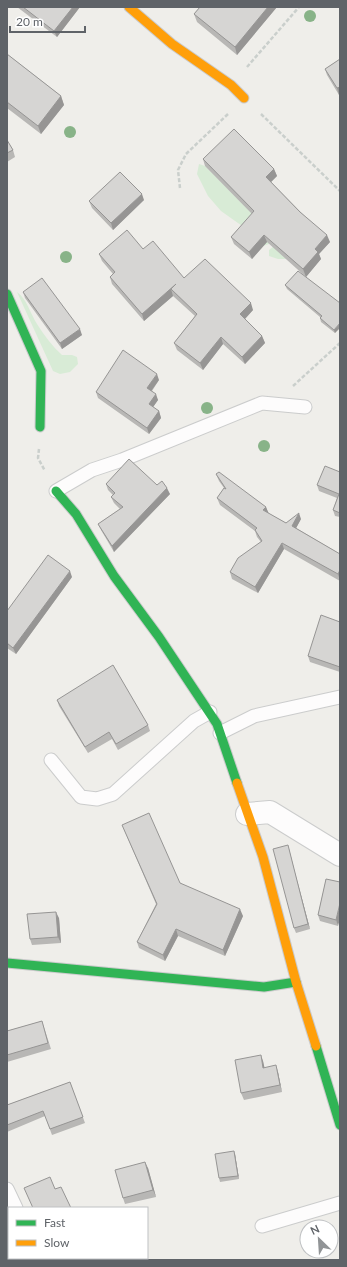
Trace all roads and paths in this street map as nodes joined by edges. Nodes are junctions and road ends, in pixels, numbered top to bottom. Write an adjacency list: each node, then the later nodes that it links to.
1 (128, 7): 3 (street)
2 (299, 7): 3 (path)
3 (231, 85): 4 (street)
4 (244, 98): 5 (path); 6 (path)
5 (180, 188)
6 (340, 191)
7 (7, 294): 11 (street)
8 (340, 343): 9 (path)
9 (274, 404): 10 (lane); 12 (lane)
10 (305, 407)
11 (40, 427): 12 (path)
12 (56, 491): 14 (street)
13 (340, 697): 15 (lane)
14 (210, 712): 15 (street); 16 (lane)
15 (220, 733): 17 (street)
16 (51, 760)
17 (247, 814): 18 (street); 20 (street)
18 (340, 855)
19 (7, 963): 20 (street)
20 (296, 982): 21 (street)
21 (340, 1125)
22 (7, 1189): 24 (lane)
23 (340, 1203): 25 (lane)
24 (16, 1207)
25 (262, 1226)

